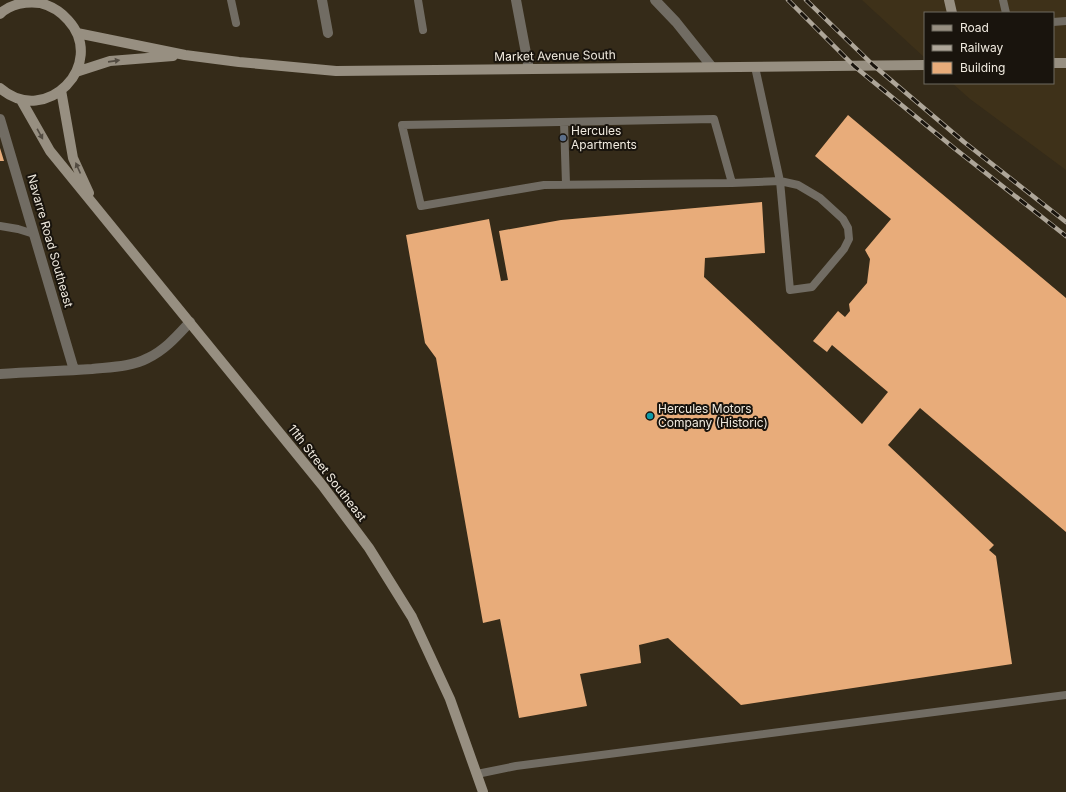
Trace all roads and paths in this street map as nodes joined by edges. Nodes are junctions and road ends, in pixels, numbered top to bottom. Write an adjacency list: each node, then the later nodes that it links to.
1 (231, 0): 14 (lane)
2 (322, 0): 17 (street)
3 (418, 0): 15 (lane)
4 (516, 0): 24 (street)
5 (655, 0): 22 (street)
6 (949, 0): 9 (street)
7 (1003, 0): 10 (lane)
8 (45, 2): 11 (street); 16 (street)
9 (952, 12)
10 (1006, 12)
11 (0, 14)
12 (1066, 21): 13 (lane)
13 (1054, 22)
14 (236, 23)
15 (423, 30)
16 (77, 33): 18 (street, Market Avenue South); 25 (street)
17 (328, 33)
18 (185, 55): 24 (street, Market Avenue South); 25 (street, Market Avenue South, one-way to 18)
19 (1054, 63): 20 (street)
20 (1066, 63)
21 (924, 65): 23 (street, Market Avenue South)
22 (712, 67): 23 (street, Market Avenue South); 24 (street, Market Avenue South)
23 (755, 67): 31 (lane)
24 (529, 69)
25 (76, 72): 27 (street)
26 (0, 88): 28 (street)
27 (61, 90): 28 (street); 34 (street, 11th Street Southeast, one-way to 27)
28 (21, 100): 34 (street, 11th Street Southeast, one-way to 34)
29 (0, 119): 36 (street, Navarre Road Southeast)
30 (564, 122): 32 (lane); 33 (lane); 33 (lane)
31 (780, 181): 31 (lane); 32 (lane)
32 (732, 183): 33 (lane)
33 (566, 184)
34 (94, 204): 37 (street, 11th Street Southeast)
35 (0, 226): 36 (lane)
36 (34, 234): 38 (street, Navarre Road Southeast)
37 (190, 322): 38 (street); 41 (street, 11th Street Southeast)
38 (74, 370): 39 (street)
39 (0, 374)
40 (1066, 695): 41 (lane)
41 (477, 774): 42 (street, 11th Street Southeast)
42 (483, 792)

